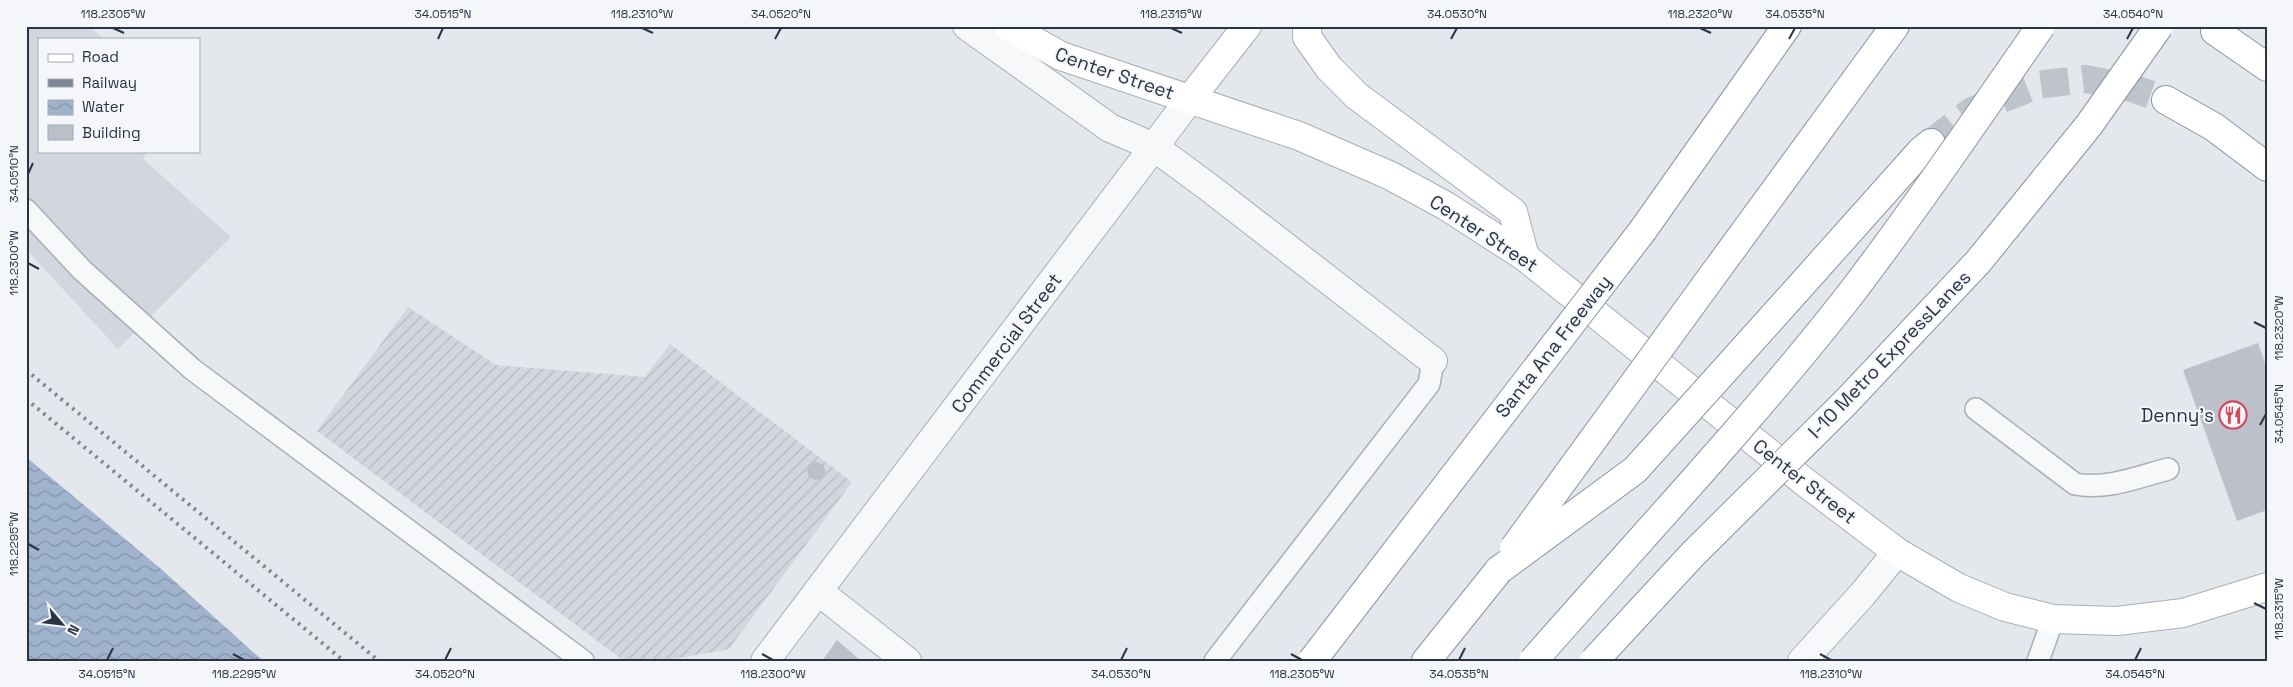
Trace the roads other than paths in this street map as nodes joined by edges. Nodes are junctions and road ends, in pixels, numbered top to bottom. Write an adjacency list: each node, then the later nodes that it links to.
1 (967, 26): 14 (street, Center Street)
2 (1008, 26): 11 (main road, Center Street)
3 (1248, 26): 11 (main road, Commercial Street)
4 (1307, 26): 17 (main road)
5 (1786, 26): 30 (main road, Santa Ana Freeway, bridge)
6 (1895, 26): 22 (main road, bridge)
7 (2041, 26): 32 (main road, bridge)
8 (2159, 26): 33 (main road, I-10 Metro ExpressLanes, bridge)
9 (2215, 31): 10 (main road)
10 (2267, 66)
11 (1190, 99): 14 (street, Commercial Street); 17 (main road, Center Street)
12 (2166, 100): 15 (main road)
13 (1931, 143): 22 (main road, bridge)
14 (1154, 146): 18 (street, Center Street); 24 (street, Commercial Street)
15 (2267, 168)
16 (26, 210): 26 (lane)
17 (1525, 257): 21 (main road, Center Street)
18 (1432, 361): 29 (lane)
19 (1976, 409): 20 (lane)
20 (2168, 469)
21 (1897, 552): 25 (main road, Center Street); 34 (street)
22 (1498, 570): 31 (main road)
23 (2267, 587): 25 (main road, Center Street)
24 (818, 590): 27 (street, Commercial Street); 28 (street)
25 (2053, 619): 35 (lane)
26 (583, 661)
27 (765, 661)
28 (907, 661)
29 (1215, 661)
30 (1312, 661)
31 (1426, 661)
32 (1533, 661)
33 (1594, 661)
34 (1802, 661)
35 (2038, 661)

